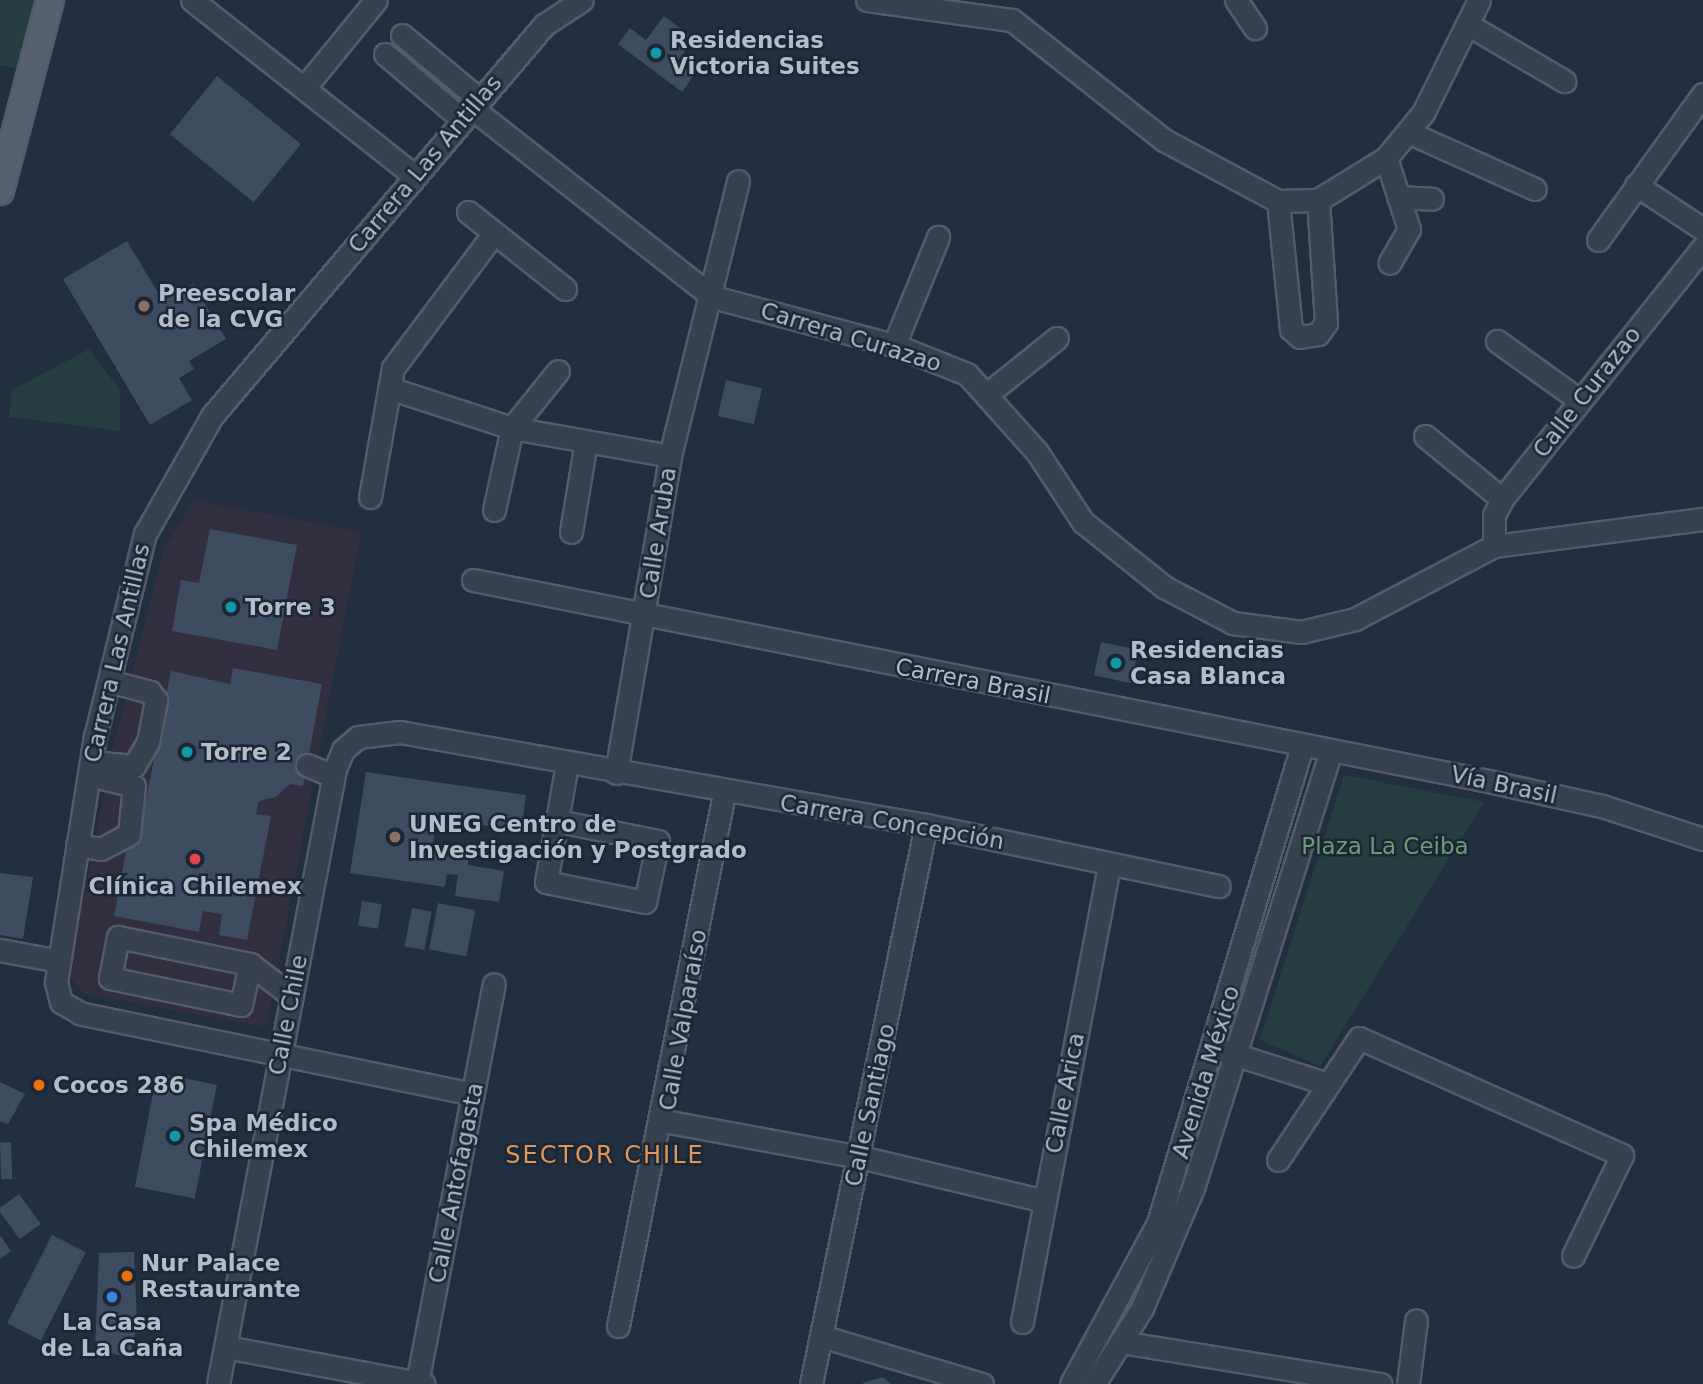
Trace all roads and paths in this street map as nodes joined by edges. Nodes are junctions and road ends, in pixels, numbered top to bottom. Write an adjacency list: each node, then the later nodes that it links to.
1 (50, 0): 22 (main road)
2 (192, 0): 13 (street)
3 (376, 0): 13 (street)
4 (582, 0): 15 (street, Carrera Las Antillas)
5 (867, 0): 26 (street)
6 (1236, 0): 9 (street)
7 (1479, 0): 8 (street)
8 (1467, 24): 12 (street); 16 (street)
9 (1255, 28)
10 (402, 35): 15 (street)
11 (385, 54): 15 (street)
12 (1564, 81)
13 (305, 87): 18 (street)
14 (1703, 94): 20 (street)
15 (472, 109): 18 (street, Carrera Las Antillas); 35 (street)
16 (1408, 132): 17 (street); 21 (street)
17 (1386, 158): 23 (street); 25 (street)
18 (415, 176): 55 (street, Carrera Las Antillas)
19 (737, 181): 35 (street, Calle Aruba)
20 (1636, 185): 28 (street); 31 (street)
21 (1535, 189)
22 (0, 191)
23 (1398, 197): 24 (street); 33 (street)
24 (1433, 199)
25 (1318, 200): 26 (street); 26 (street)
26 (1278, 201)
27 (468, 212): 29 (street)
28 (1703, 229)
29 (494, 233): 34 (street); 40 (street)
30 (938, 237): 38 (street)
31 (1598, 240)
32 (1703, 247): 42 (street, Calle Curazao)
33 (1389, 263)
34 (565, 289)
35 (713, 297): 38 (street, Carrera Curazao); 46 (street, Calle Aruba)
36 (1057, 338): 41 (street)
37 (1497, 341): 42 (street)
38 (894, 345): 41 (street, Carrera Curazao)
39 (558, 371): 43 (street)
40 (389, 388): 43 (street); 47 (street)
41 (986, 395): 52 (street, Carrera Curazao)
42 (1579, 400): 48 (street, Calle Curazao)
43 (512, 428): 45 (street); 49 (street)
44 (1425, 436): 48 (street)
45 (586, 441): 46 (street); 51 (street)
46 (670, 456): 54 (street, Calle Aruba)
47 (370, 497)
48 (1502, 499): 52 (street, Calle Curazao)
49 (494, 510)
50 (1703, 519): 52 (street)
51 (571, 532)
52 (1494, 546)
53 (473, 580): 54 (street, Carrera Brasil)
54 (644, 618): 57 (street, Carrera Brasil); 62 (street, Calle Aruba)
55 (109, 681): 61 (street, Carrera Las Antillas); 61 (street)
56 (358, 737): 59 (street, Carrera Concepción); 63 (street, Calle Chile)
57 (1302, 745): 58 (street, Vía Brasil); 76 (street, Avenida México)
58 (1331, 750): 67 (street, Vía Brasil); 78 (street, Avenida México)
59 (567, 764): 62 (street, Carrera Concepción); 65 (street)
60 (307, 765): 63 (street)
61 (89, 769): 68 (street, Carrera Las Antillas); 68 (street)
62 (616, 773): 64 (street, Carrera Concepción)
63 (333, 776): 75 (street, Calle Chile)
64 (724, 794): 66 (street, Carrera Concepción); 81 (street, Calle Valparaíso)
65 (558, 821): 65 (street)
66 (926, 825): 69 (street, Carrera Concepción); 82 (street, Calle Santiago)
67 (1703, 839)
68 (77, 845): 72 (street, Carrera Las Antillas)
69 (1109, 865): 70 (street, Carrera Concepción); 84 (street, Calle Arica)
70 (1219, 886)
71 (0, 950): 72 (street)
72 (59, 961): 77 (street, Carrera Las Antillas)
73 (250, 964): 73 (street); 75 (street)
74 (494, 984): 80 (street, Calle Antofagasta)
75 (292, 996): 77 (street, Calle Chile)
76 (1215, 1049): 78 (street); 96 (street, Avenida México)
77 (281, 1055): 80 (street); 91 (street, Calle Chile)
78 (1238, 1055): 79 (street); 90 (street, Avenida México)
79 (1328, 1084): 83 (street); 85 (street)
80 (473, 1094): 92 (street, Calle Antofagasta)
81 (664, 1121): 82 (street); 88 (street, Calle Valparaíso)
82 (860, 1157): 84 (street); 89 (street, Calle Santiago)
83 (1278, 1160)
84 (1045, 1201): 87 (street, Calle Arica)
85 (1573, 1256)
86 (1416, 1321): 99 (street)
87 (1022, 1322)
88 (618, 1326)
89 (821, 1336): 94 (street, Calle Santiago); 95 (street)
90 (1121, 1342): 97 (street, Avenida México); 98 (street)
91 (226, 1347): 92 (street); 93 (street, Calle Chile)
92 (421, 1383)
93 (218, 1384)
94 (811, 1384)
95 (982, 1384)
96 (1071, 1384)
97 (1094, 1384)
98 (1381, 1384)
99 (1408, 1384)

